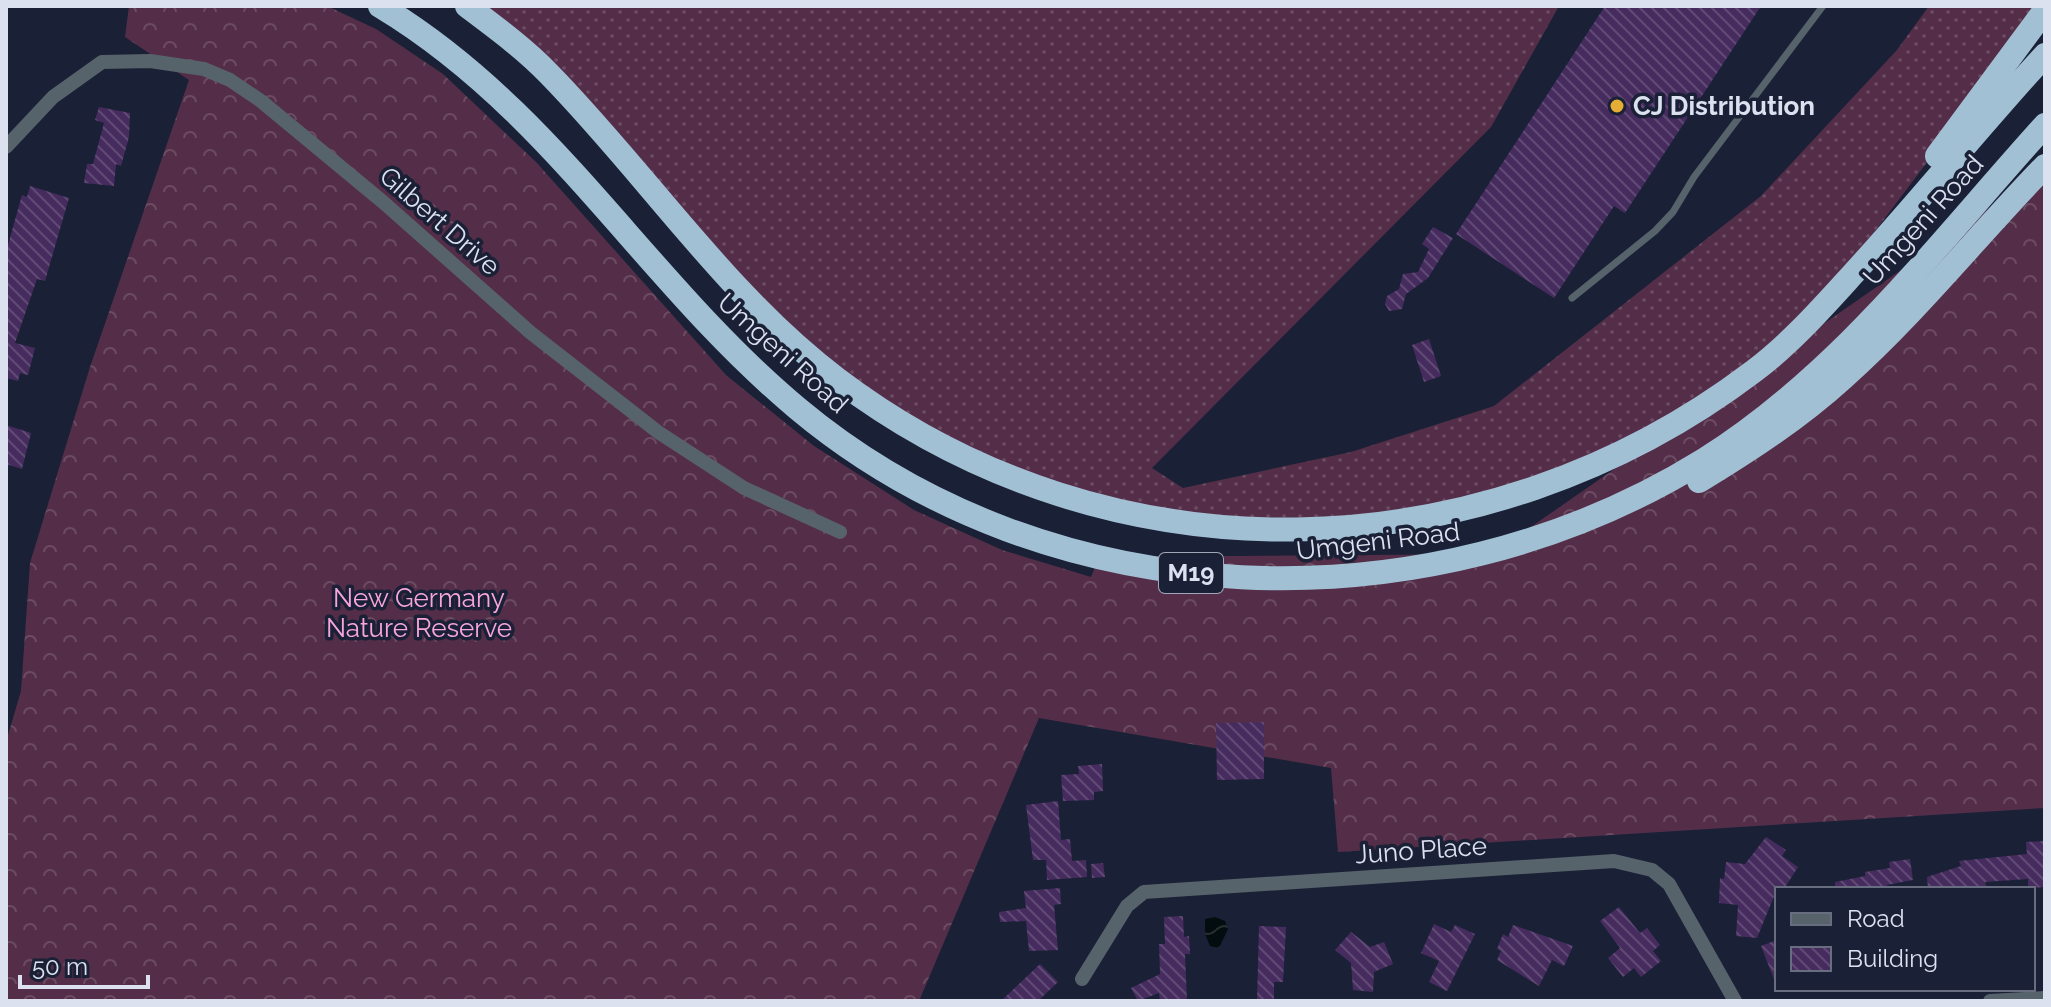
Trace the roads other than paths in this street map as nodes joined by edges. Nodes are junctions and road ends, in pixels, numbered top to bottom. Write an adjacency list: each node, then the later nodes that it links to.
1 (380, 6): 12 (highway, Umgeni Road / M19)
2 (467, 6): 10 (highway, Umgeni Road / M19)
3 (1819, 8): 9 (lane)
4 (2045, 10): 10 (highway)
5 (2045, 55): 10 (highway, Umgeni Road / M19)
6 (2045, 125): 12 (highway, Umgeni Road / M19)
7 (6, 147): 11 (street, Gilbert Drive)
8 (2045, 166): 12 (highway)
9 (1572, 298)
10 (1758, 369)
11 (840, 532)
12 (1492, 554)
13 (1082, 979): 15 (street, Juno Place)
14 (2045, 998): 16 (street)
15 (1735, 1001)
16 (1990, 1001)

